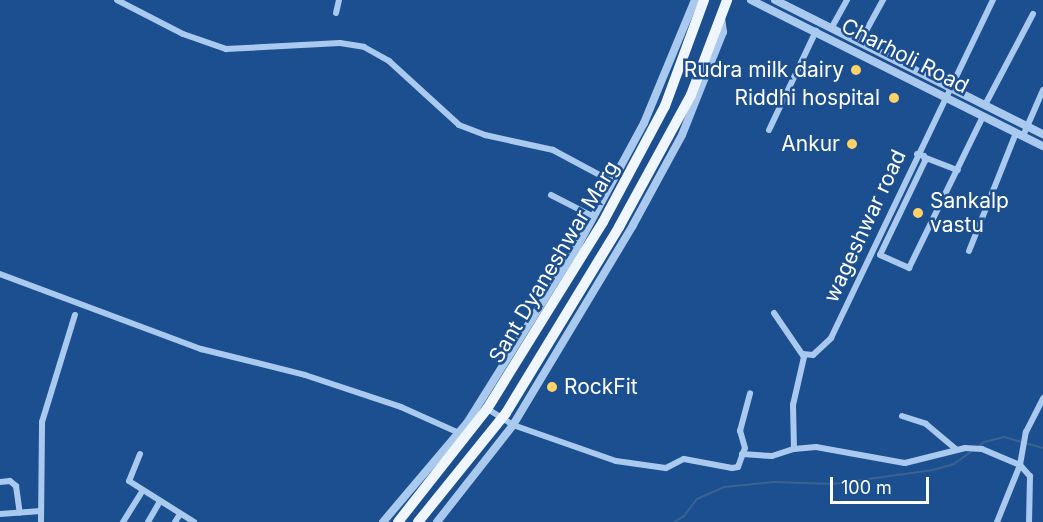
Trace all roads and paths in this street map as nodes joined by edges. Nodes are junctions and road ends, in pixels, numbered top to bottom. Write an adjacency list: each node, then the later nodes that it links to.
1 (117, 0): 32 (street)
2 (339, 0): 12 (street)
3 (696, 0): 32 (street)
4 (704, 0): 42 (main road, Sant Dyaneshwar Marg)
5 (727, 0): 15 (main road, Sant Dyaneshwar Marg)
6 (750, 0): 14 (street, Charholi Road)
7 (775, 0): 11 (street, Charholi Road)
8 (847, 0): 16 (street)
9 (883, 0): 18 (street)
10 (993, 0): 19 (street, wageshwar road)
11 (787, 6): 14 (street); 16 (street, Charholi Road)
12 (336, 13)
13 (1033, 14): 22 (street)
14 (782, 15): 17 (street, Charholi Road)
15 (721, 16): 43 (main road, Sant Dyaneshwar Marg); 45 (street)
16 (832, 27): 18 (street, Charholi Road)
17 (816, 31): 21 (street, Charholi Road); 25 (street)
18 (860, 42): 19 (street, Charholi Road)
19 (949, 86): 21 (street, wageshwar road); 22 (street, Charholi Road)
20 (1043, 90): 24 (street)
21 (944, 96): 23 (street, Charholi Road); 29 (street, wageshwar road)
22 (985, 105): 24 (street, Charholi Road)
23 (983, 117): 27 (street, Charholi Road); 31 (street)
24 (1027, 126): 26 (street, Charholi Road); 27 (street)
25 (769, 130)
26 (1043, 134)
27 (1020, 135): 28 (street, Charholi Road); 35 (street)
28 (1043, 146)
29 (917, 154): 30 (street); 39 (street, wageshwar road)
30 (926, 158): 31 (street); 31 (street)
31 (958, 170)
32 (613, 182): 34 (street)
33 (551, 195): 34 (street)
34 (594, 217): 42 (street)
35 (969, 251)
36 (0, 274): 46 (street)
37 (774, 313): 39 (street)
38 (75, 315): 55 (street)
39 (803, 354): 47 (street)
40 (750, 393): 50 (street)
41 (1043, 398): 51 (street)
42 (483, 406): 43 (street); 46 (street); 65 (main road, Sant Dyaneshwar Marg)
43 (504, 416): 45 (street); 66 (main road, Sant Dyaneshwar Marg)
44 (902, 416): 48 (street)
45 (513, 425): 50 (street); 67 (street)
46 (459, 433): 64 (street)
47 (794, 449): 48 (street); 50 (street)
48 (957, 450): 51 (street)
49 (140, 454): 53 (street)
50 (742, 454)
51 (1020, 465): 68 (street); 69 (street)
52 (0, 482): 56 (street)
53 (142, 491): 54 (street); 60 (street)
54 (160, 501): 58 (street); 61 (street)
55 (41, 511): 56 (street); 59 (street)
56 (20, 513): 57 (street)
57 (0, 514)
58 (180, 514): 62 (street); 63 (street)
59 (41, 522)
60 (123, 522)
61 (148, 522)
62 (175, 522)
63 (194, 522)
64 (383, 522)
65 (398, 522)
66 (419, 522)
67 (437, 522)
68 (997, 522)
69 (1029, 522)

